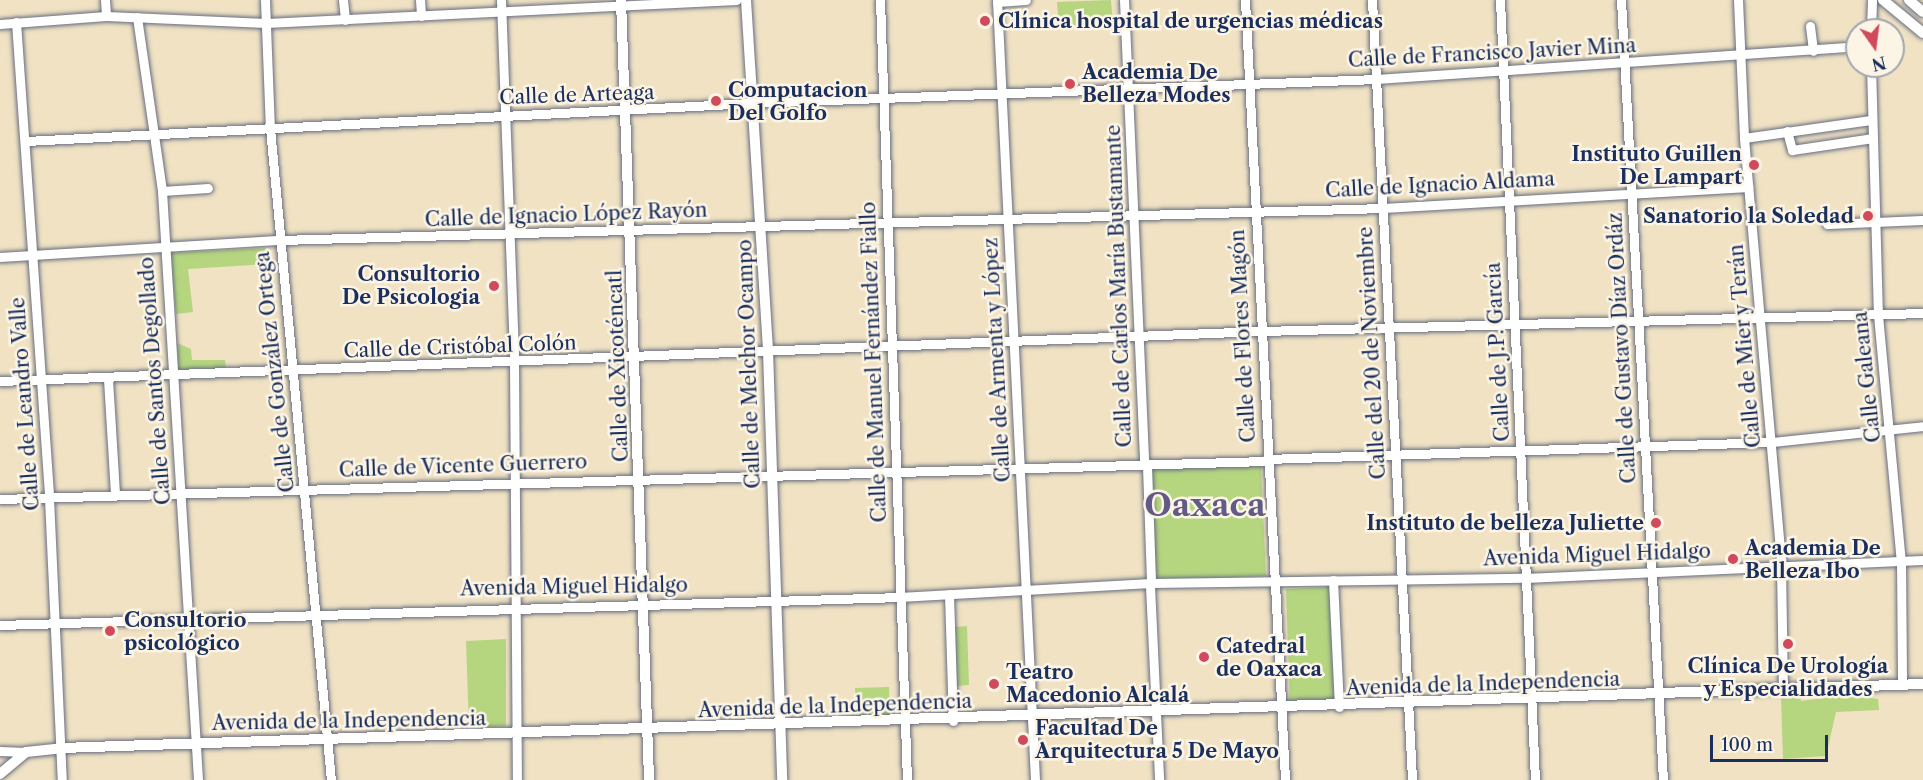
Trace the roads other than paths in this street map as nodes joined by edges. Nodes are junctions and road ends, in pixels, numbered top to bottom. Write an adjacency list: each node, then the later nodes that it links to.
1 (105, 0): 26 (street)
2 (265, 0): 32 (street, Calle de González Ortega)
3 (343, 0): 30 (street)
4 (420, 0): 27 (street)
5 (501, 0): 25 (street)
6 (563, 0): 23 (street)
7 (736, 0): 20 (street)
8 (746, 0): 47 (main road, Calle de Melchor Ocampo)
9 (880, 0): 46 (street, Calle de Manuel Fernández Fiallo)
10 (1026, 0): 21 (street)
11 (1124, 0): 44 (street, Calle de Carlos María Bustamante)
12 (1245, 0): 43 (street, Calle de Flores Magón)
13 (1372, 0): 42 (street, Calle del 20 de Noviembre)
14 (1500, 0): 40 (street, Calle de J.P. García)
15 (1621, 0): 39 (street, Calle de Gustavo Díaz Ordáz)
16 (1738, 0): 38 (street, Calle de Mier y Terán)
17 (1872, 0): 29 (street)
18 (1883, 0): 35 (main road)
19 (1909, 0): 24 (main road)
20 (686, 1): 22 (street)
21 (997, 1): 45 (street, Calle de Armenta y López)
22 (621, 4): 23 (street); 48 (main road, Calle de Xicoténcatl)
23 (563, 11): 25 (street)
24 (1923, 12)
25 (501, 13): 27 (street); 49 (street)
26 (106, 16): 28 (street); 31 (street)
27 (421, 16): 30 (street)
28 (137, 17): 32 (street); 53 (street, Calle de Santos Degollado)
29 (1871, 18)
30 (345, 20): 32 (street)
31 (16, 22): 33 (street); 56 (street, Calle de Leandro Valle)
32 (266, 23): 51 (street, Calle de González Ortega)
33 (0, 24)
34 (1810, 26): 37 (street)
35 (1923, 33)
36 (1845, 47): 37 (street, Calle de Francisco Javier Mina)
37 (1813, 51): 38 (street, Calle de Francisco Javier Mina)
38 (1740, 58): 39 (street, Calle de Francisco Javier Mina); 54 (street, Calle de Mier y Terán)
39 (1625, 63): 40 (street, Calle de Francisco Javier Mina); 60 (street, Calle de Gustavo Díaz Ordáz)
40 (1505, 72): 42 (street, Calle de Francisco Javier Mina); 61 (street, Calle de J.P. García)
41 (1871, 78): 50 (street, Calle Galeana)
42 (1377, 79): 43 (street, Calle de Francisco Javier Mina); 62 (street, Calle del 20 de Noviembre)
43 (1249, 84): 44 (street, Calle de Francisco Javier Mina); 63 (street, Calle de Flores Magón)
44 (1129, 91): 45 (street, Calle de Arteaga); 64 (street, Calle de Carlos María Bustamante)
45 (1001, 96): 46 (street, Calle de Arteaga); 65 (street, Calle de Armenta y López)
46 (885, 98): 47 (street, Calle de Arteaga); 66 (street, Calle de Manuel Fernández Fiallo)
47 (752, 103): 48 (street, Calle de Arteaga); 70 (main road, Calle de Melchor Ocampo)
48 (624, 113): 49 (street, Calle de Arteaga); 71 (main road, Calle de Xicoténcatl)
49 (503, 116): 51 (street, Calle de Arteaga); 72 (street)
50 (1871, 120): 52 (street); 55 (street, Calle Galeana)
51 (270, 128): 53 (street, Calle de Arteaga); 73 (street, Calle de González Ortega)
52 (1787, 131): 54 (street); 55 (street)
53 (157, 134): 56 (street, Calle de Arteaga); 59 (street, Calle de Santos Degollado)
54 (1744, 138): 57 (street, Calle de Mier y Terán)
55 (1873, 138): 68 (street, Calle Galeana)
56 (26, 141): 75 (street, Calle de Leandro Valle)
57 (1748, 187): 60 (street, Calle de Ignacio Aldama); 79 (street, Calle de Mier y Terán)
58 (208, 188): 59 (street)
59 (162, 191): 74 (street, Calle de Santos Degollado)
60 (1633, 194): 61 (street, Calle de Ignacio Aldama); 80 (street, Calle de Gustavo Díaz Ordáz)
61 (1509, 200): 62 (street, Calle de Ignacio Aldama); 81 (street, Calle de J.P. García)
62 (1383, 208): 63 (street, Calle de Ignacio Aldama); 82 (street, Calle del 20 de Noviembre)
63 (1255, 211): 64 (street, Calle de Ignacio Aldama); 83 (street, Calle de Flores Magón)
64 (1134, 217): 65 (street, Calle de Ignacio López Rayón); 84 (street, Calle de Carlos María Bustamante)
65 (1008, 218): 66 (street, Calle de Ignacio López Rayón); 85 (street, Calle de Armenta y López)
66 (888, 219): 70 (street, Calle de Ignacio López Rayón); 86 (street, Calle de Manuel Fernández Fiallo)
67 (1923, 220): 68 (street)
68 (1876, 222): 69 (street); 78 (street, Calle Galeana)
69 (1827, 224)
70 (762, 226): 71 (street, Calle de Ignacio López Rayón); 87 (main road, Calle de Melchor Ocampo)
71 (632, 232): 72 (street, Calle de Ignacio López Rayón); 88 (main road, Calle de Xicoténcatl)
72 (507, 235): 73 (street, Calle de Ignacio López Rayón); 89 (street)
73 (280, 240): 74 (street, Calle de Ignacio López Rayón); 90 (street, Calle de González Ortega)
74 (164, 247): 75 (street, Calle de Ignacio López Rayón); 91 (street, Calle de Santos Degollado)
75 (34, 256): 76 (street, Calle de Ignacio López Rayón); 93 (street, Calle de Leandro Valle)
76 (0, 257)
77 (1923, 313): 78 (street, Calle de Cristóbal Colón)
78 (1878, 315): 79 (street, Calle de Cristóbal Colón); 96 (street, Calle Galeana)
79 (1762, 320): 80 (street, Calle de Cristóbal Colón); 97 (street, Calle de Mier y Terán)
80 (1640, 323): 81 (street, Calle de Cristóbal Colón); 98 (street, Calle de Gustavo Díaz Ordáz)
81 (1513, 326): 82 (street, Calle de Cristóbal Colón); 99 (street, Calle de J.P. García)
82 (1389, 329): 83 (street, Calle de Cristóbal Colón); 100 (street, Calle del 20 de Noviembre)
83 (1263, 332): 84 (street, Calle de Cristóbal Colón); 101 (street, Calle de Flores Magón)
84 (1138, 339): 85 (street, Calle de Cristóbal Colón); 102 (street, Calle de Carlos María Bustamante)
85 (1016, 343): 86 (street, Calle de Cristóbal Colón); 103 (street, Calle de Armenta y López)
86 (891, 346): 87 (street, Calle de Cristóbal Colón); 104 (street, Calle de Manuel Fernández Fiallo)
87 (768, 351): 88 (street, Calle de Cristóbal Colón); 105 (main road, Calle de Melchor Ocampo)
88 (636, 357): 89 (street, Calle de Cristóbal Colón); 106 (main road, Calle de Xicoténcatl)
89 (514, 362): 90 (street, Calle de Cristóbal Colón); 107 (street)
90 (294, 372): 91 (street, Calle de Cristóbal Colón); 108 (street, Calle de González Ortega)
91 (172, 376): 92 (street, Calle de Cristóbal Colón); 109 (street, Calle de Santos Degollado)
92 (108, 379): 93 (street, Calle de Cristóbal Colón); 110 (street)
93 (41, 380): 94 (street, Calle de Cristóbal Colón); 111 (street, Calle de Leandro Valle)
94 (0, 381)
95 (1923, 426): 96 (street, Calle de Vicente Guerrero)
96 (1892, 434): 97 (street, Calle de Vicente Guerrero); 114 (street, Calle Galeana)
97 (1772, 442): 98 (street, Calle de Vicente Guerrero); 115 (street, Calle de Mier y Terán)
98 (1646, 447): 99 (street, Calle de Vicente Guerrero); 116 (street, Calle de Gustavo Díaz Ordáz)
99 (1522, 449): 100 (street, Calle de Vicente Guerrero); 117 (street, Calle de J.P. García)
100 (1396, 453): 101 (street, Calle de Vicente Guerrero); 118 (street, Calle del 20 de Noviembre)
101 (1266, 460): 102 (street, Calle de Vicente Guerrero); 120 (street, Calle de Flores Magón)
102 (1145, 465): 103 (street, Calle de Vicente Guerrero); 121 (street, Calle de Carlos María Bustamante)
103 (1021, 466): 104 (street, Calle de Vicente Guerrero); 122 (street, Calle de Armenta y López)
104 (896, 472): 105 (street, Calle de Vicente Guerrero); 124 (street, Calle de Manuel Fernández Fiallo)
105 (772, 475): 106 (street, Calle de Vicente Guerrero); 125 (main road, Calle de Melchor Ocampo)
106 (639, 479): 107 (street, Calle de Vicente Guerrero); 126 (main road, Calle de Xicoténcatl)
107 (514, 482): 108 (street, Calle de Vicente Guerrero); 127 (street)
108 (304, 488): 109 (street, Calle de Vicente Guerrero); 128 (street, Calle de González Ortega)
109 (180, 493): 110 (street, Calle de Vicente Guerrero); 129 (street, Calle de Santos Degollado)
110 (115, 495): 111 (street, Calle de Vicente Guerrero)
111 (49, 498): 112 (street, Calle de Vicente Guerrero); 130 (street, Calle de Leandro Valle)
112 (0, 499)
113 (1923, 560): 114 (street, Avenida Miguel Hidalgo)
114 (1901, 561): 115 (street, Avenida Miguel Hidalgo); 133 (street, Calle Galeana)
115 (1781, 565): 116 (street, Avenida Miguel Hidalgo); 134 (street, Calle de Mier y Terán)
116 (1651, 572): 117 (street, Avenida Miguel Hidalgo); 135 (street, Calle de Gustavo Díaz Ordáz)
117 (1524, 578): 118 (street, Avenida Miguel Hidalgo); 136 (street, Calle de J.P. García)
118 (1400, 579): 119 (street, Avenida Miguel Hidalgo); 137 (street, Calle del 20 de Noviembre)
119 (1333, 580): 120 (street, Avenida Miguel Hidalgo); 138 (street)
120 (1272, 581): 121 (street, Avenida Miguel Hidalgo); 139 (street, Calle de Flores Magón)
121 (1150, 585): 122 (street, Avenida Miguel Hidalgo); 140 (street, Calle de Carlos María Bustamante)
122 (1027, 592): 123 (street, Avenida Miguel Hidalgo); 141 (street, Calle de Armenta y López)
123 (949, 594): 124 (street, Avenida Miguel Hidalgo); 142 (street)
124 (899, 597): 125 (street, Avenida Miguel Hidalgo); 143 (street, Calle de Manuel Fernández Fiallo)
125 (774, 600): 126 (street, Avenida Miguel Hidalgo); 144 (main road, Calle de Melchor Ocampo)
126 (644, 603): 127 (street, Avenida Miguel Hidalgo); 145 (main road, Calle de Xicoténcatl)
127 (512, 606): 128 (street, Avenida Miguel Hidalgo); 146 (street)
128 (316, 612): 129 (street, Avenida Miguel Hidalgo); 147 (street, Calle de González Ortega)
129 (189, 616): 130 (street, Avenida Miguel Hidalgo); 148 (street, Calle de Santos Degollado)
130 (57, 624): 131 (street, Avenida Miguel Hidalgo); 149 (street, Calle de Leandro Valle)
131 (0, 625)
132 (1923, 684): 133 (main road, Avenida de la Independencia)
133 (1902, 685): 134 (main road, Avenida de la Independencia)
134 (1783, 690): 135 (main road, Avenida de la Independencia)
135 (1658, 695): 136 (main road, Avenida de la Independencia); 165 (street, Calle de Gustavo Díaz Ordáz)
136 (1532, 701): 137 (main road, Avenida de la Independencia); 164 (street, Calle de J.P. García)
137 (1408, 704): 138 (main road, Avenida de la Independencia); 163 (street, Calle del 20 de Noviembre)
138 (1339, 706): 139 (main road, Avenida de la Independencia)
139 (1280, 709): 140 (main road, Avenida de la Independencia); 162 (street, Calle de Flores Magón)
140 (1156, 713): 141 (main road, Avenida de la Independencia); 161 (street, Calle de Carlos María Bustamante)
141 (1033, 718): 142 (main road, Avenida de la Independencia); 160 (street, Calle de Armenta y López)
142 (953, 720): 143 (main road, Avenida de la Independencia)
143 (904, 722): 144 (main road, Avenida de la Independencia); 159 (street, Calle de Manuel Fernández Fiallo)
144 (781, 726): 145 (main road, Avenida de la Independencia); 158 (main road, Calle de Melchor Ocampo)
145 (648, 730): 146 (main road, Avenida de la Independencia); 157 (main road, Calle de Xicoténcatl)
146 (515, 735): 147 (main road, Avenida de la Independencia); 156 (street)
147 (327, 740): 148 (main road, Avenida de la Independencia); 155 (street, Calle de González Ortega)
148 (195, 743): 149 (main road, Avenida de la Independencia); 154 (street, Calle de Santos Degollado)
149 (62, 748): 151 (main road, Avenida de la Independencia); 153 (street, Calle de Leandro Valle)
150 (0, 751): 151 (street, Avenida de la Independencia)
151 (26, 752): 152 (main road)
152 (0, 774)
153 (62, 780)
154 (198, 780)
155 (331, 780)
156 (517, 780)
157 (648, 780)
158 (782, 780)
159 (907, 780)
160 (1035, 780)
161 (1159, 780)
162 (1285, 780)
163 (1412, 780)
164 (1535, 780)
165 (1663, 780)

